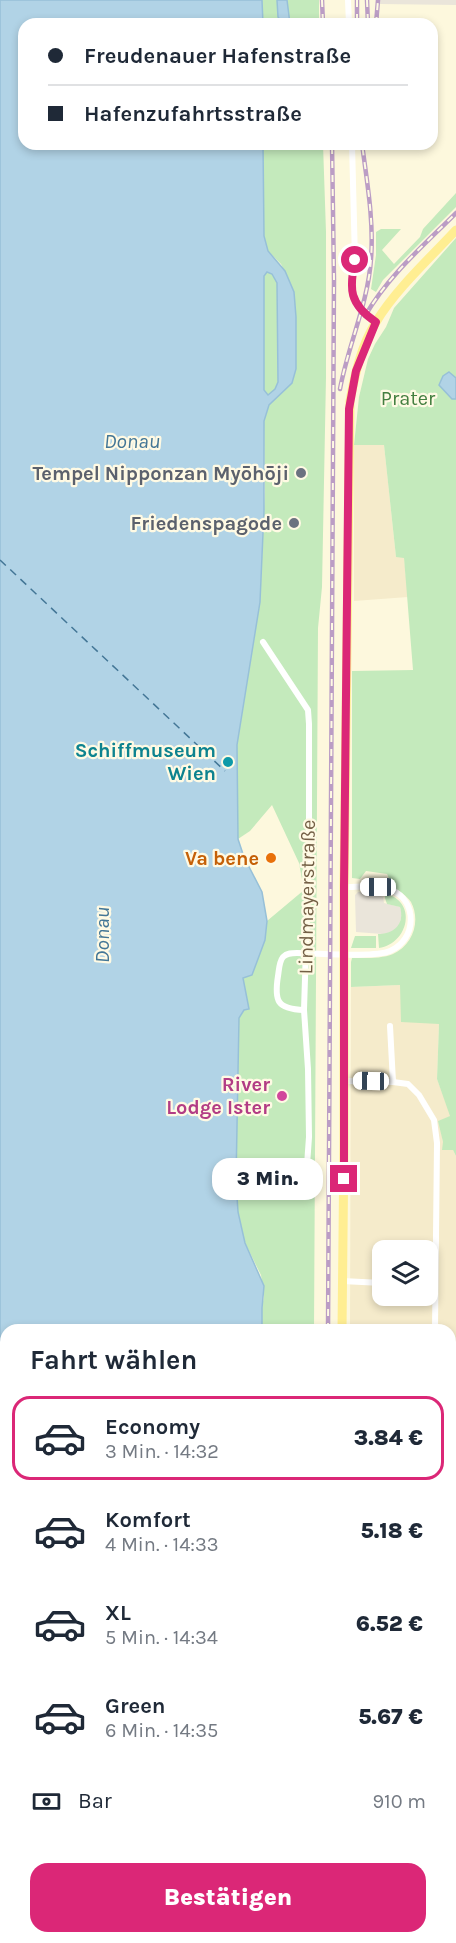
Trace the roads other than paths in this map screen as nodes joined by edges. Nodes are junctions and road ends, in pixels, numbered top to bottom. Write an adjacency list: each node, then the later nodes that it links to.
1 (348, 0): 2 (street)
2 (348, 18)
3 (352, 150): 5 (street)
4 (456, 230): 5 (main road)
5 (376, 322): 7 (main road)
6 (263, 642): 8 (street, Lindmayerstraße)
7 (344, 887): 8 (street); 10 (main road)
8 (304, 1010): 12 (street, Lindmayerstraße)
9 (390, 1026): 11 (street)
10 (344, 1081): 11 (street); 14 (main road)
11 (393, 1082): 13 (street)
12 (307, 1165)
13 (436, 1240)
14 (342, 1281): 15 (street); 17 (main road)
15 (372, 1282)
16 (435, 1306): 18 (street)
17 (342, 1324)
18 (435, 1324)

